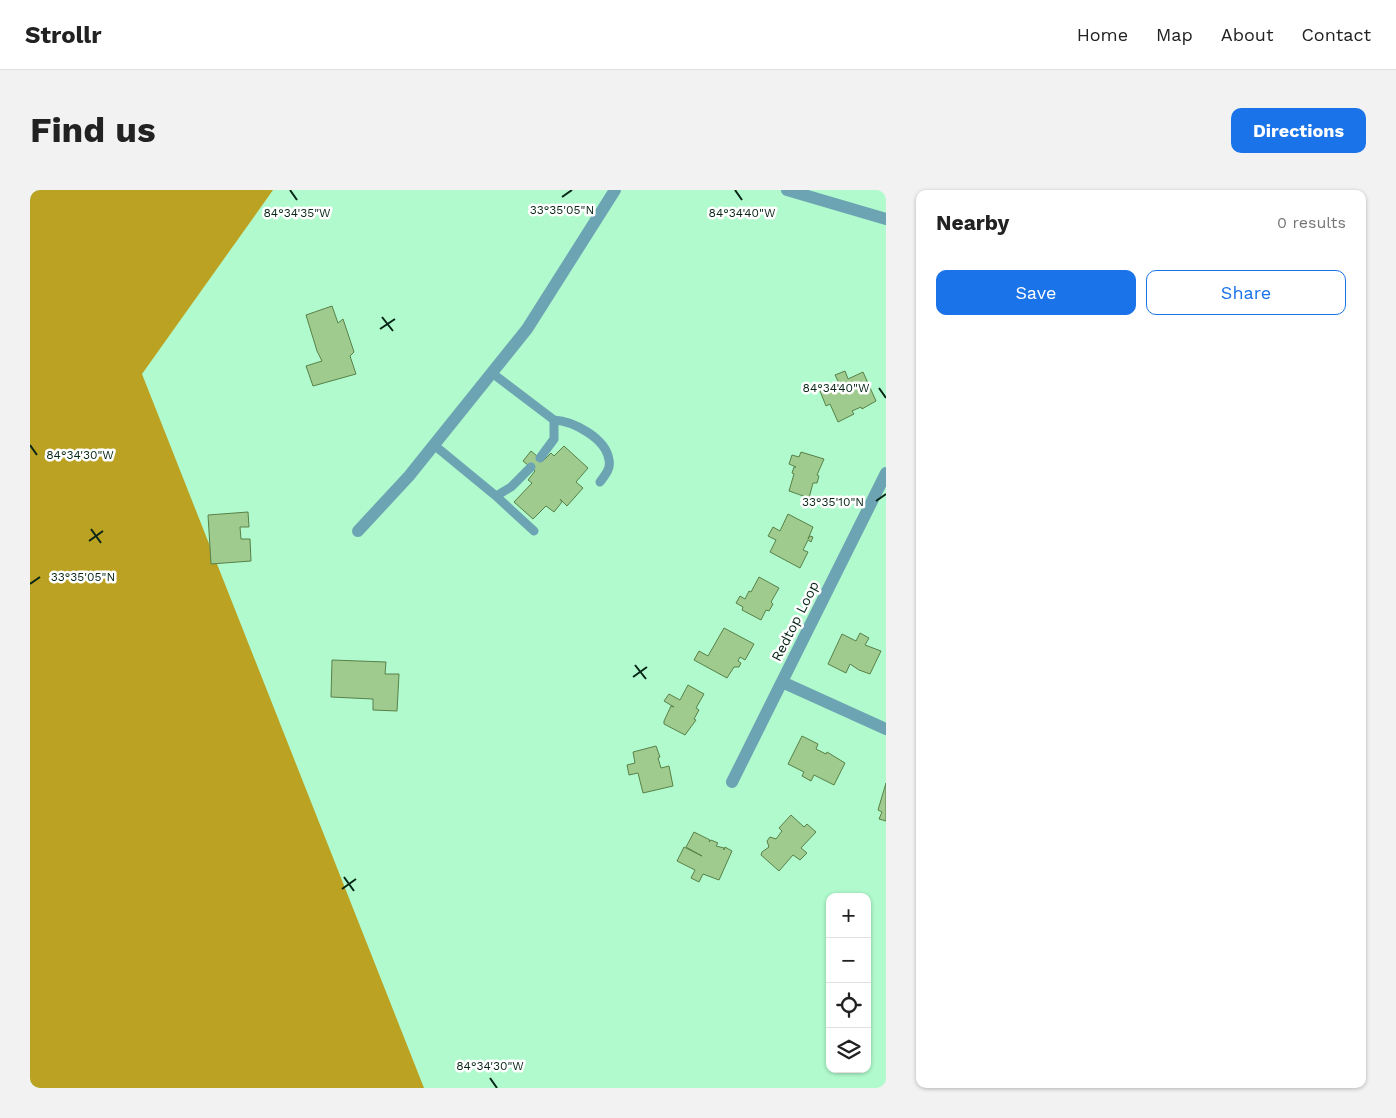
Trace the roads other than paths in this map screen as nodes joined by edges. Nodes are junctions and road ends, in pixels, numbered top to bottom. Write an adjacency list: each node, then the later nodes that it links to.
1 (614, 190): 4 (street)
2 (787, 190): 3 (street)
3 (886, 219)
4 (492, 373): 5 (lane); 6 (street)
5 (554, 420): 7 (lane); 10 (lane)
6 (434, 445): 11 (lane); 12 (street)
7 (540, 458)
8 (531, 467): 11 (lane)
9 (886, 473): 14 (street, Redtop Loop)
10 (600, 482)
11 (496, 496): 13 (lane)
12 (358, 531)
13 (534, 531)
14 (782, 682): 15 (street); 16 (street, Redtop Loop)
15 (886, 729)
16 (732, 782)

